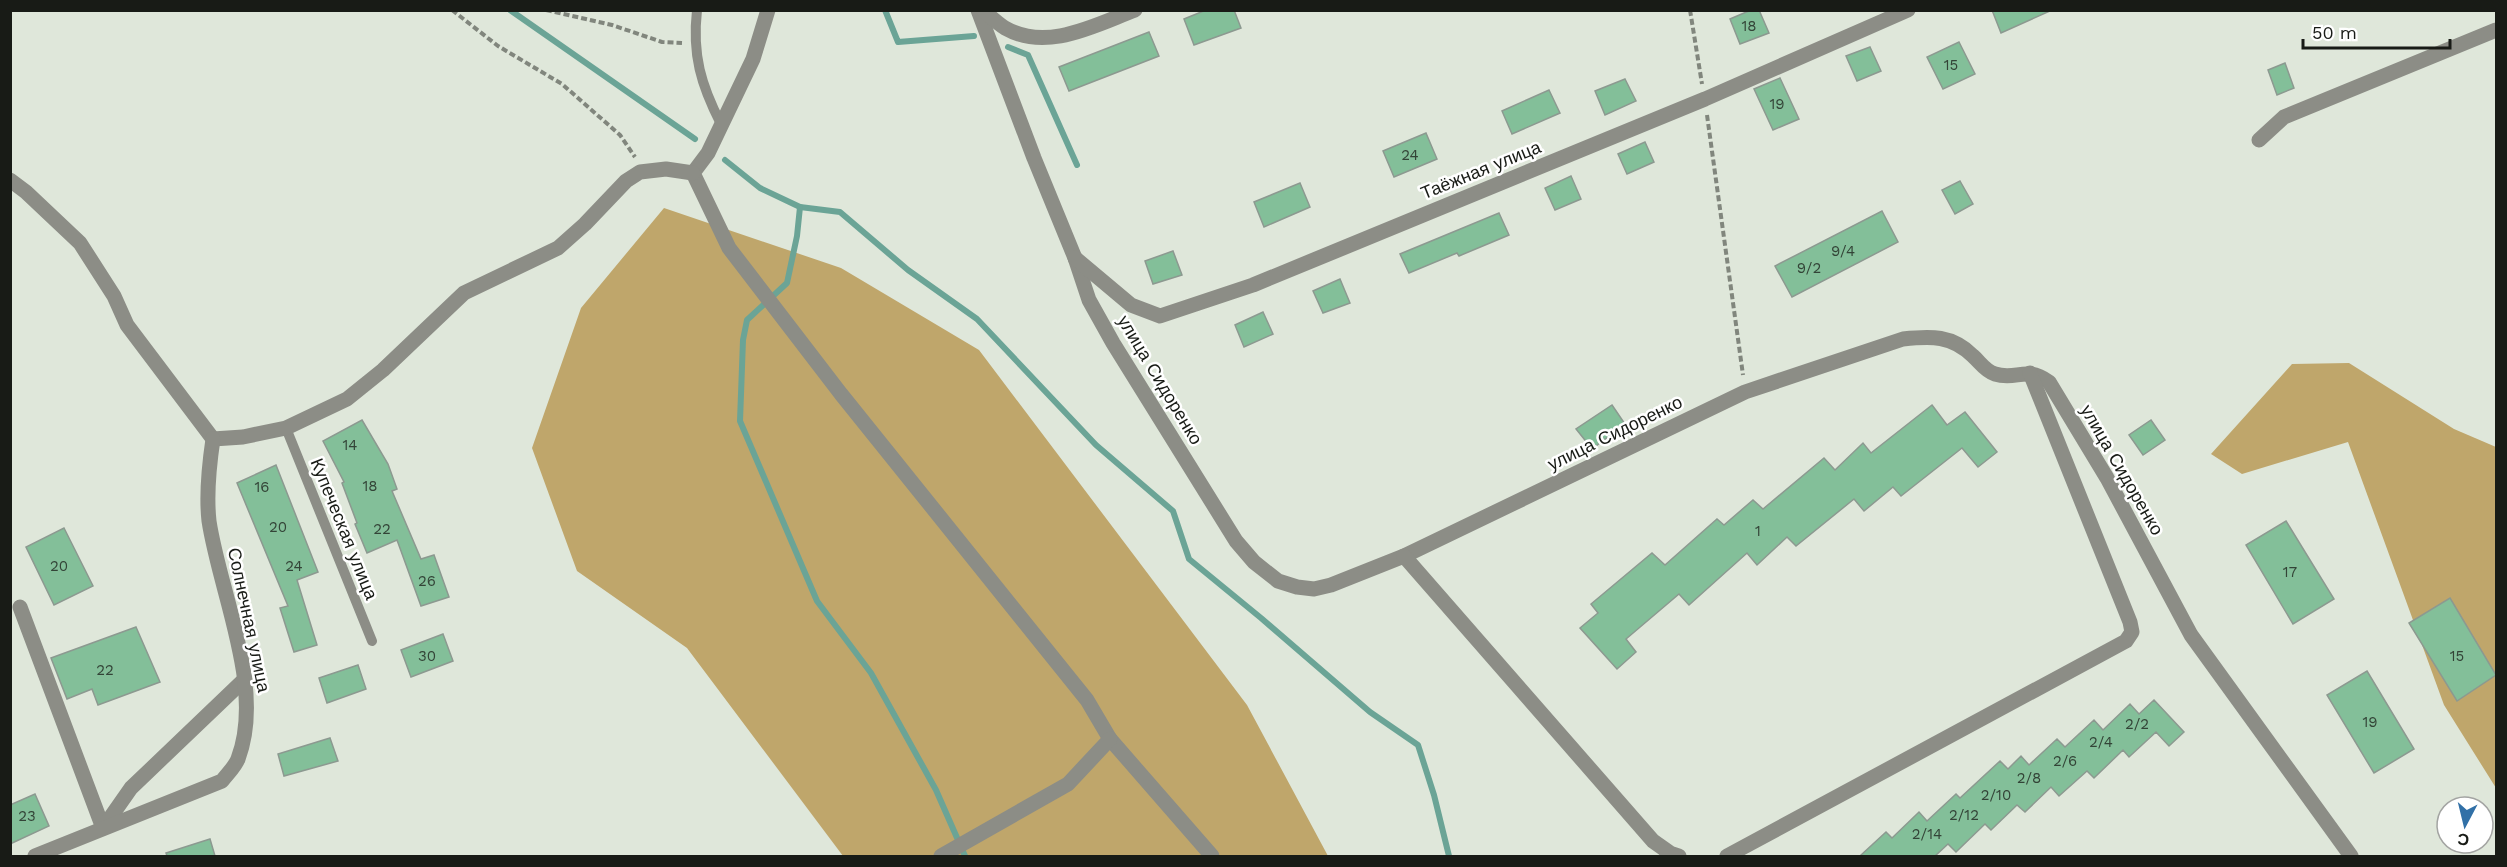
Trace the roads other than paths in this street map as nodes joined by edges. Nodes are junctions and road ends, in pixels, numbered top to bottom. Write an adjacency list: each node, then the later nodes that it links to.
1 (697, 10): 8 (lane)
2 (768, 10): 8 (street)
3 (978, 10): 12 (street, улица Сидоренко)
4 (983, 10): 5 (street)
5 (1135, 10)
6 (1908, 10): 12 (street, Таёжная улица)
7 (2496, 30): 9 (street)
8 (721, 124): 10 (street)
9 (2259, 140)
10 (693, 173): 14 (street); 20 (street)
11 (10, 180): 15 (street)
12 (1075, 258): 16 (street, улица Сидоренко)
13 (2030, 373): 16 (street, улица Сидоренко); 26 (street); 27 (street, улица Сидоренко)
14 (286, 428): 15 (street); 18 (lane, Купеческая улица)
15 (213, 439): 19 (street, Солнечная улица)
16 (1404, 556): 25 (street)
17 (20, 607): 21 (street)
18 (372, 641)
19 (245, 679): 21 (street); 21 (street, Солнечная улица)
20 (1110, 739): 23 (street); 24 (street)
21 (103, 828): 22 (street, Солнечная улица)
22 (35, 856)
23 (942, 856)
24 (1212, 856)
25 (1679, 856)
26 (1727, 856)
27 (2351, 856)

